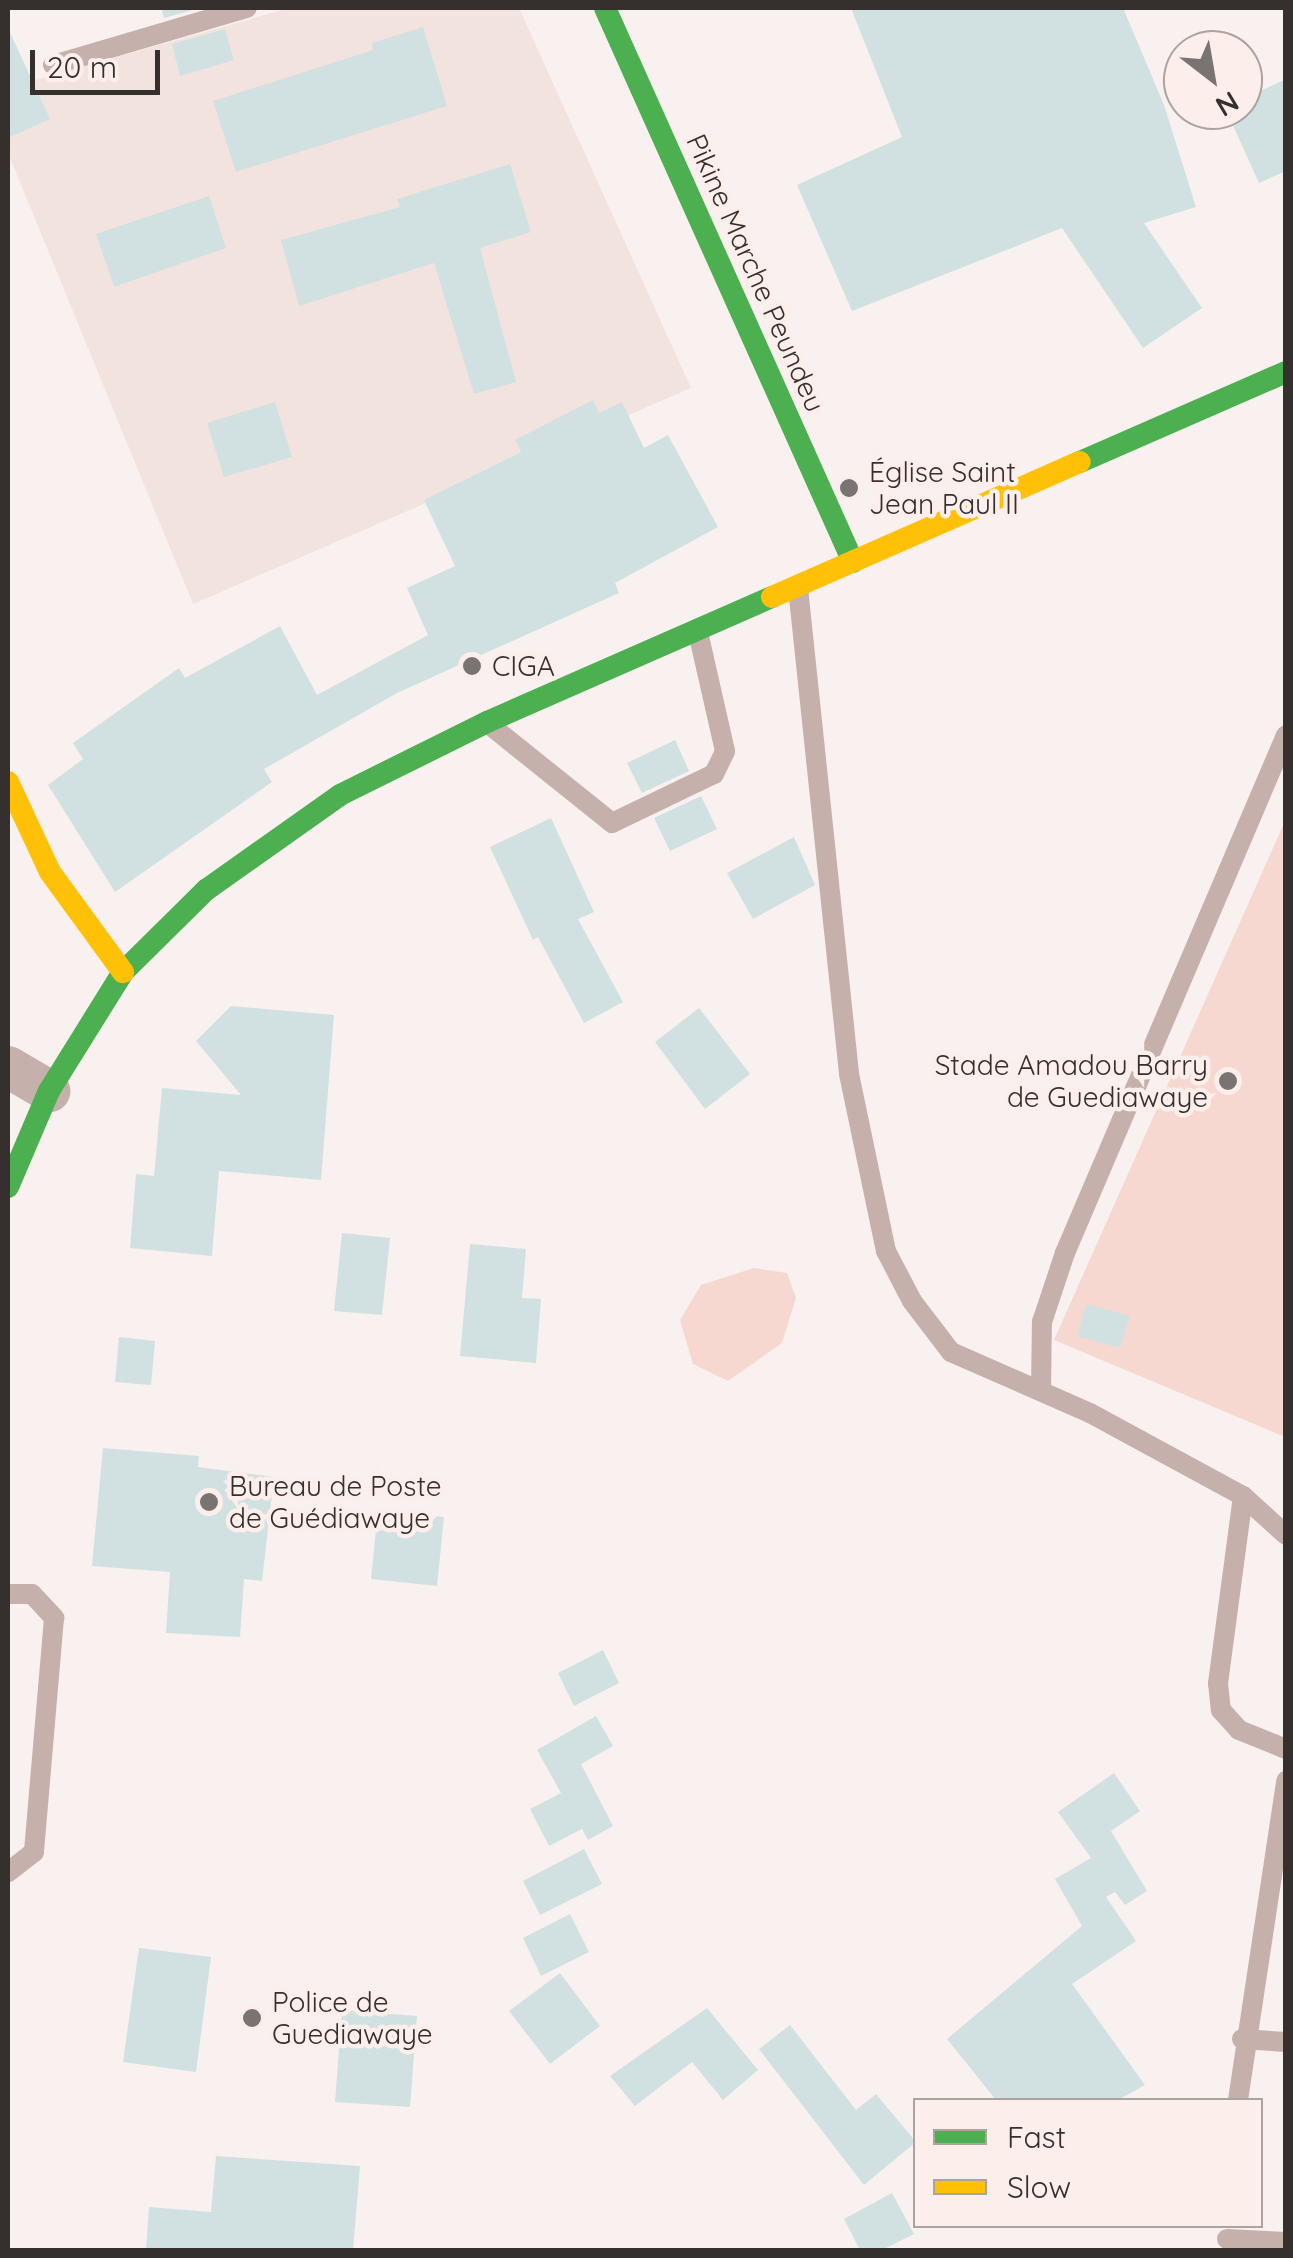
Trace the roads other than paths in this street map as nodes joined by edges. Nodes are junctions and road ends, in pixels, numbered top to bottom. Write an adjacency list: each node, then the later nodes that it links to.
1 (247, 8): 3 (lane)
2 (605, 8): 5 (main road, Pikine Marche Peundeu)
3 (54, 64)
4 (1286, 372): 5 (main road)
5 (854, 562): 6 (main road)
6 (798, 586): 7 (main road); 15 (lane)
7 (698, 630): 8 (main road); 8 (lane)
8 (487, 722): 11 (main road)
9 (1286, 735): 15 (lane)
10 (8, 782): 11 (main road)
11 (123, 972): 13 (main road)
12 (8, 1067): 13 (street)
13 (49, 1091): 14 (main road)
14 (8, 1188)
15 (1042, 1390): 16 (lane)
16 (1243, 1496): 17 (lane); 19 (lane)
17 (1286, 1536)
18 (8, 1594): 21 (lane)
19 (1286, 1749)
20 (1286, 1781): 22 (lane)
21 (8, 1872)
22 (1242, 2039): 23 (lane); 24 (lane)
23 (1286, 2042)
24 (1238, 2098)
25 (1227, 2238): 26 (lane)
26 (1286, 2242)

